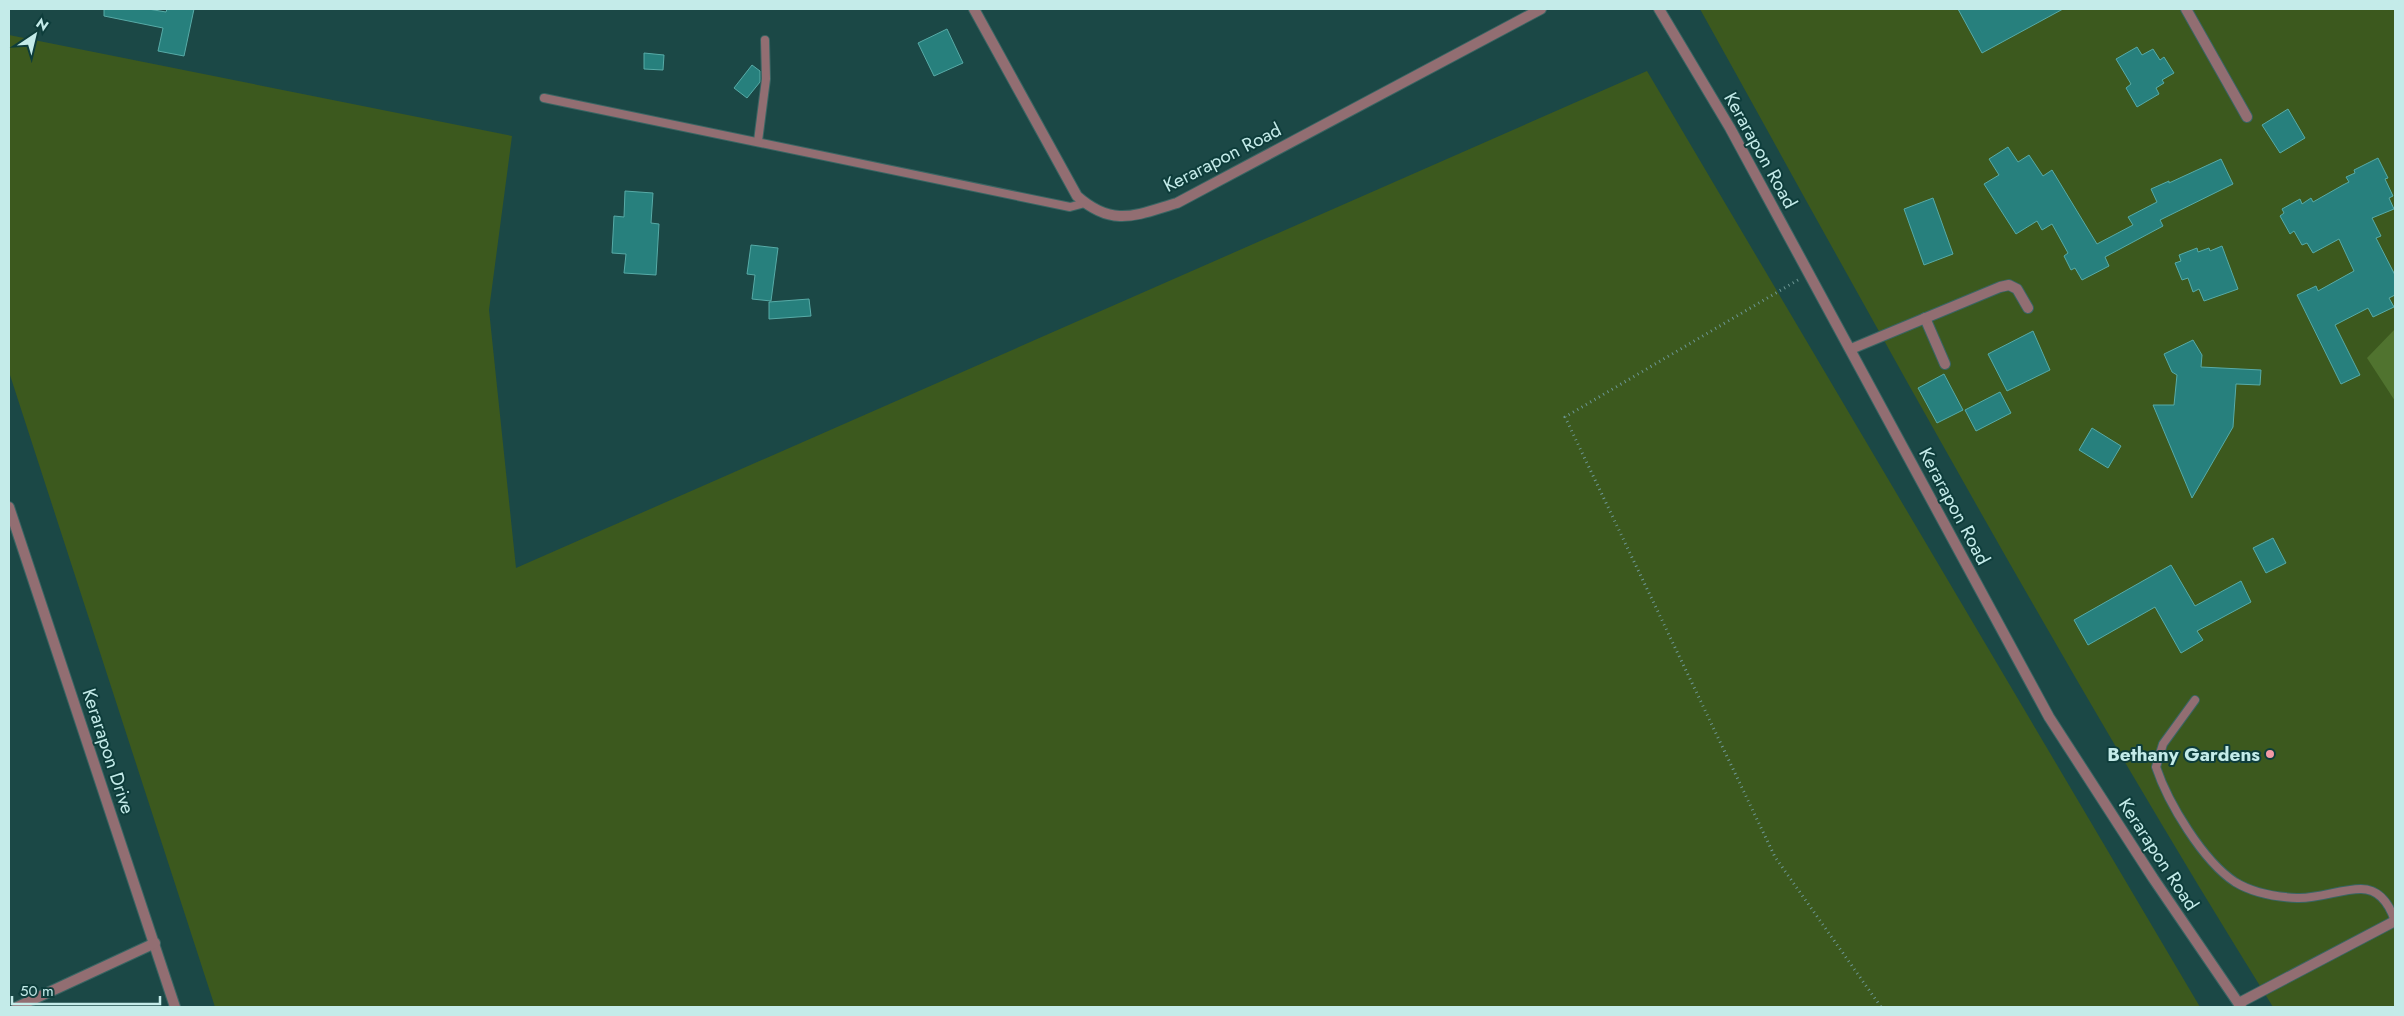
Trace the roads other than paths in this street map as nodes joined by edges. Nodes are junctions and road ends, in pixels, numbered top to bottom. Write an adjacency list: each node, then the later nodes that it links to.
1 (974, 9): 9 (street, Kerarapon Road)
2 (1540, 9): 9 (street, Kerarapon Road)
3 (1660, 9): 12 (street, Kerarapon Road)
4 (2186, 9): 7 (street)
5 (765, 40): 8 (lane)
6 (544, 98): 8 (lane)
7 (2247, 117)
8 (758, 141): 9 (lane)
9 (1085, 203)
10 (2028, 308): 11 (street)
11 (1925, 318): 12 (street); 13 (street)
12 (1851, 349): 18 (street, Kerarapon Road)
13 (1945, 364)
14 (9, 507): 17 (street, Kerarapon Drive)
15 (2195, 700): 16 (lane)
16 (2395, 921): 18 (street)
17 (155, 943): 19 (street); 20 (street, Kerarapon Drive)
18 (2240, 1005)
19 (17, 1007)
20 (175, 1007)

